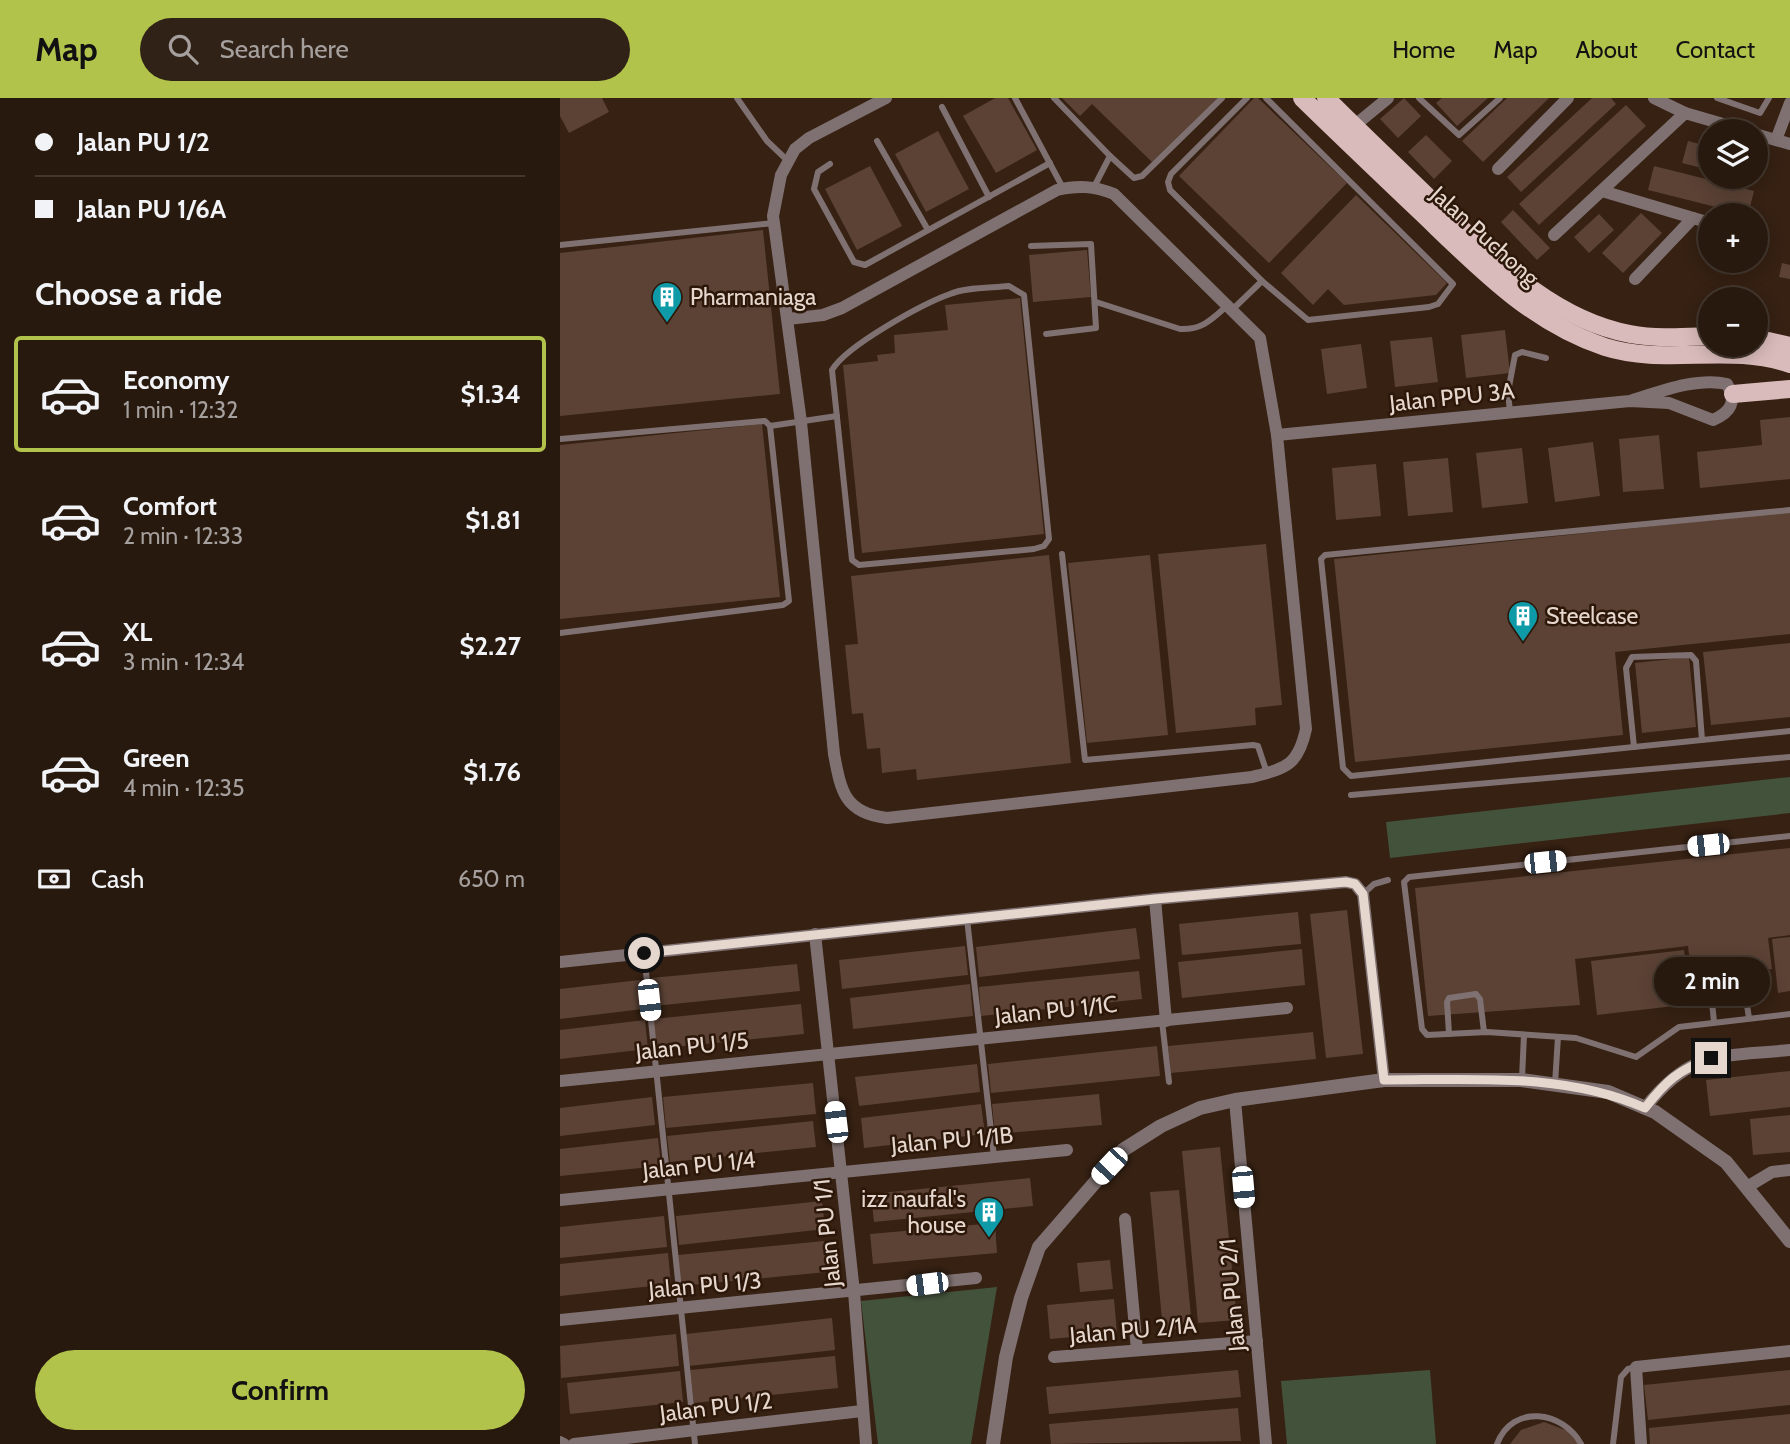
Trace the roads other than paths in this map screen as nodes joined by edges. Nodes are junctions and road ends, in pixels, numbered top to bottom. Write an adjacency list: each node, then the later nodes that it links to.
1 (737, 98): 27 (lane)
2 (886, 98): 27 (street)
3 (1015, 98): 28 (lane)
4 (1054, 98): 26 (lane)
5 (1222, 98): 26 (lane)
6 (1247, 98): 43 (lane)
7 (1266, 98): 43 (lane)
8 (1302, 98): 52 (main road, Jalan Puchong)
9 (1326, 98): 21 (main road, Jalan Puchong)
10 (1388, 98): 21 (street)
11 (1419, 98): 12 (lane)
12 (1500, 98)
13 (1569, 98): 30 (street)
14 (1654, 98): 19 (street)
15 (1717, 98): 16 (lane)
16 (1769, 98)
17 (1790, 103): 23 (street)
18 (942, 107): 34 (lane)
19 (1685, 113): 20 (street); 33 (street)
20 (1706, 119)
21 (1354, 126): 48 (main road, Jalan Puchong)
22 (1768, 138): 23 (street)
23 (1776, 140): 25 (street)
24 (877, 141): 38 (lane)
25 (1790, 144)
26 (1110, 156): 31 (lane)
27 (788, 161): 37 (street)
28 (1050, 163): 32 (lane); 34 (lane)
29 (830, 164): 38 (lane)
30 (1498, 169)
31 (1094, 187): 32 (street); 45 (street)
32 (1063, 188): 46 (street)
33 (1602, 191): 35 (street); 39 (street)
34 (989, 197): 38 (lane)
35 (1693, 218): 36 (street); 42 (street)
36 (1698, 219)
37 (774, 223): 40 (lane); 46 (street)
38 (928, 230)
39 (1554, 235)
40 (560, 245)
41 (1031, 246): 44 (lane)
42 (1635, 279)
43 (1262, 281): 45 (lane)
44 (1096, 302): 45 (lane); 47 (lane)
45 (1231, 307): 60 (street)
46 (788, 319): 58 (street)
47 (1046, 334)
48 (1698, 336)
49 (1768, 341): 50 (main road)
50 (1790, 346)
51 (1546, 358): 56 (lane)
52 (1790, 364)
53 (1790, 389): 54 (main road)
54 (1733, 394): 55 (street, Jalan PPU 3A); 55 (street, Jalan PPU 3A)
55 (1630, 401): 56 (street, Jalan PPU 3A)
56 (1510, 412): 60 (street, Jalan PPU 3A)
57 (837, 416): 57 (lane); 58 (lane)
58 (801, 422): 59 (lane); 69 (street)
59 (770, 426): 61 (lane); 64 (lane)
60 (1277, 435): 69 (street)
61 (560, 439)
62 (1790, 510): 67 (lane)
63 (1062, 554): 69 (lane)
64 (560, 633)
65 (1790, 731): 66 (lane)
66 (1702, 740): 67 (lane); 67 (lane)
67 (1634, 747)
68 (1790, 757): 70 (lane)
69 (1267, 773)
70 (1351, 795)
71 (1790, 836): 85 (lane)
72 (1388, 880): 73 (lane)
73 (1363, 894): 74 (street); 92 (street)
74 (1155, 899): 75 (street); 82 (street)
75 (967, 918): 76 (street); 88 (lane)
76 (815, 934): 77 (street); 90 (street, Jalan PU 1/1)
77 (644, 953): 78 (street); 91 (lane)
78 (560, 962)
79 (1287, 1009): 82 (street, Jalan PU 1/1C)
80 (1790, 1014): 81 (lane)
81 (1749, 1018): 83 (lane); 83 (lane)
82 (1164, 1021): 88 (street, Jalan PU 1/1C); 95 (lane)
83 (1714, 1022): 87 (lane)
84 (1484, 1032): 85 (lane); 85 (lane); 86 (lane)
85 (1449, 1034)
86 (1524, 1035): 87 (lane); 93 (lane)
87 (1558, 1037): 96 (lane)
88 (981, 1039): 90 (street, Jalan PU 1/1C); 100 (lane)
89 (1790, 1050): 98 (street)
90 (828, 1054): 91 (street, Jalan PU 1/5); 102 (street, Jalan PU 1/1)
91 (656, 1071): 94 (street, Jalan PU 1/5); 104 (lane)
92 (1384, 1080): 93 (street); 97 (street)
93 (1521, 1080): 96 (street)
94 (560, 1081)
95 (1169, 1082)
96 (1555, 1085): 98 (street)
97 (1235, 1100): 112 (street, Jalan PU 2/1); 121 (street)
98 (1645, 1108): 103 (street)
99 (1067, 1150): 100 (street, Jalan PU 1/1B)
100 (994, 1157): 102 (street, Jalan PU 1/1B)
101 (1790, 1170): 103 (street)
102 (841, 1172): 104 (street, Jalan PU 1/4); 109 (street, Jalan PU 1/1)
103 (1747, 1187): 107 (street)
104 (668, 1189): 105 (street, Jalan PU 1/4); 110 (lane)
105 (560, 1200)
106 (1125, 1219): 113 (street)
107 (1790, 1241)
108 (976, 1278): 109 (street, Jalan PU 1/3)
109 (854, 1292): 110 (street, Jalan PU 1/3); 117 (street, Jalan PU 1/1)
110 (681, 1309): 111 (street, Jalan PU 1/3); 118 (lane)
111 (560, 1320)
112 (1257, 1341): 113 (street, Jalan PU 2/1A); 122 (street, Jalan PU 2/1)
113 (1137, 1350): 115 (street, Jalan PU 2/1A)
114 (1790, 1351): 116 (street)
115 (1054, 1357)
116 (1636, 1367): 125 (lane); 126 (street)
117 (862, 1411): 118 (street, Jalan PU 1/2); 120 (street, Jalan PU 1/1)
118 (694, 1437): 119 (street, Jalan PU 1/2)
119 (574, 1444)
120 (866, 1444)
121 (993, 1444)
122 (1266, 1444)
123 (1497, 1444): 124 (lane)
124 (1581, 1444)
125 (1613, 1444)
126 (1641, 1444)

